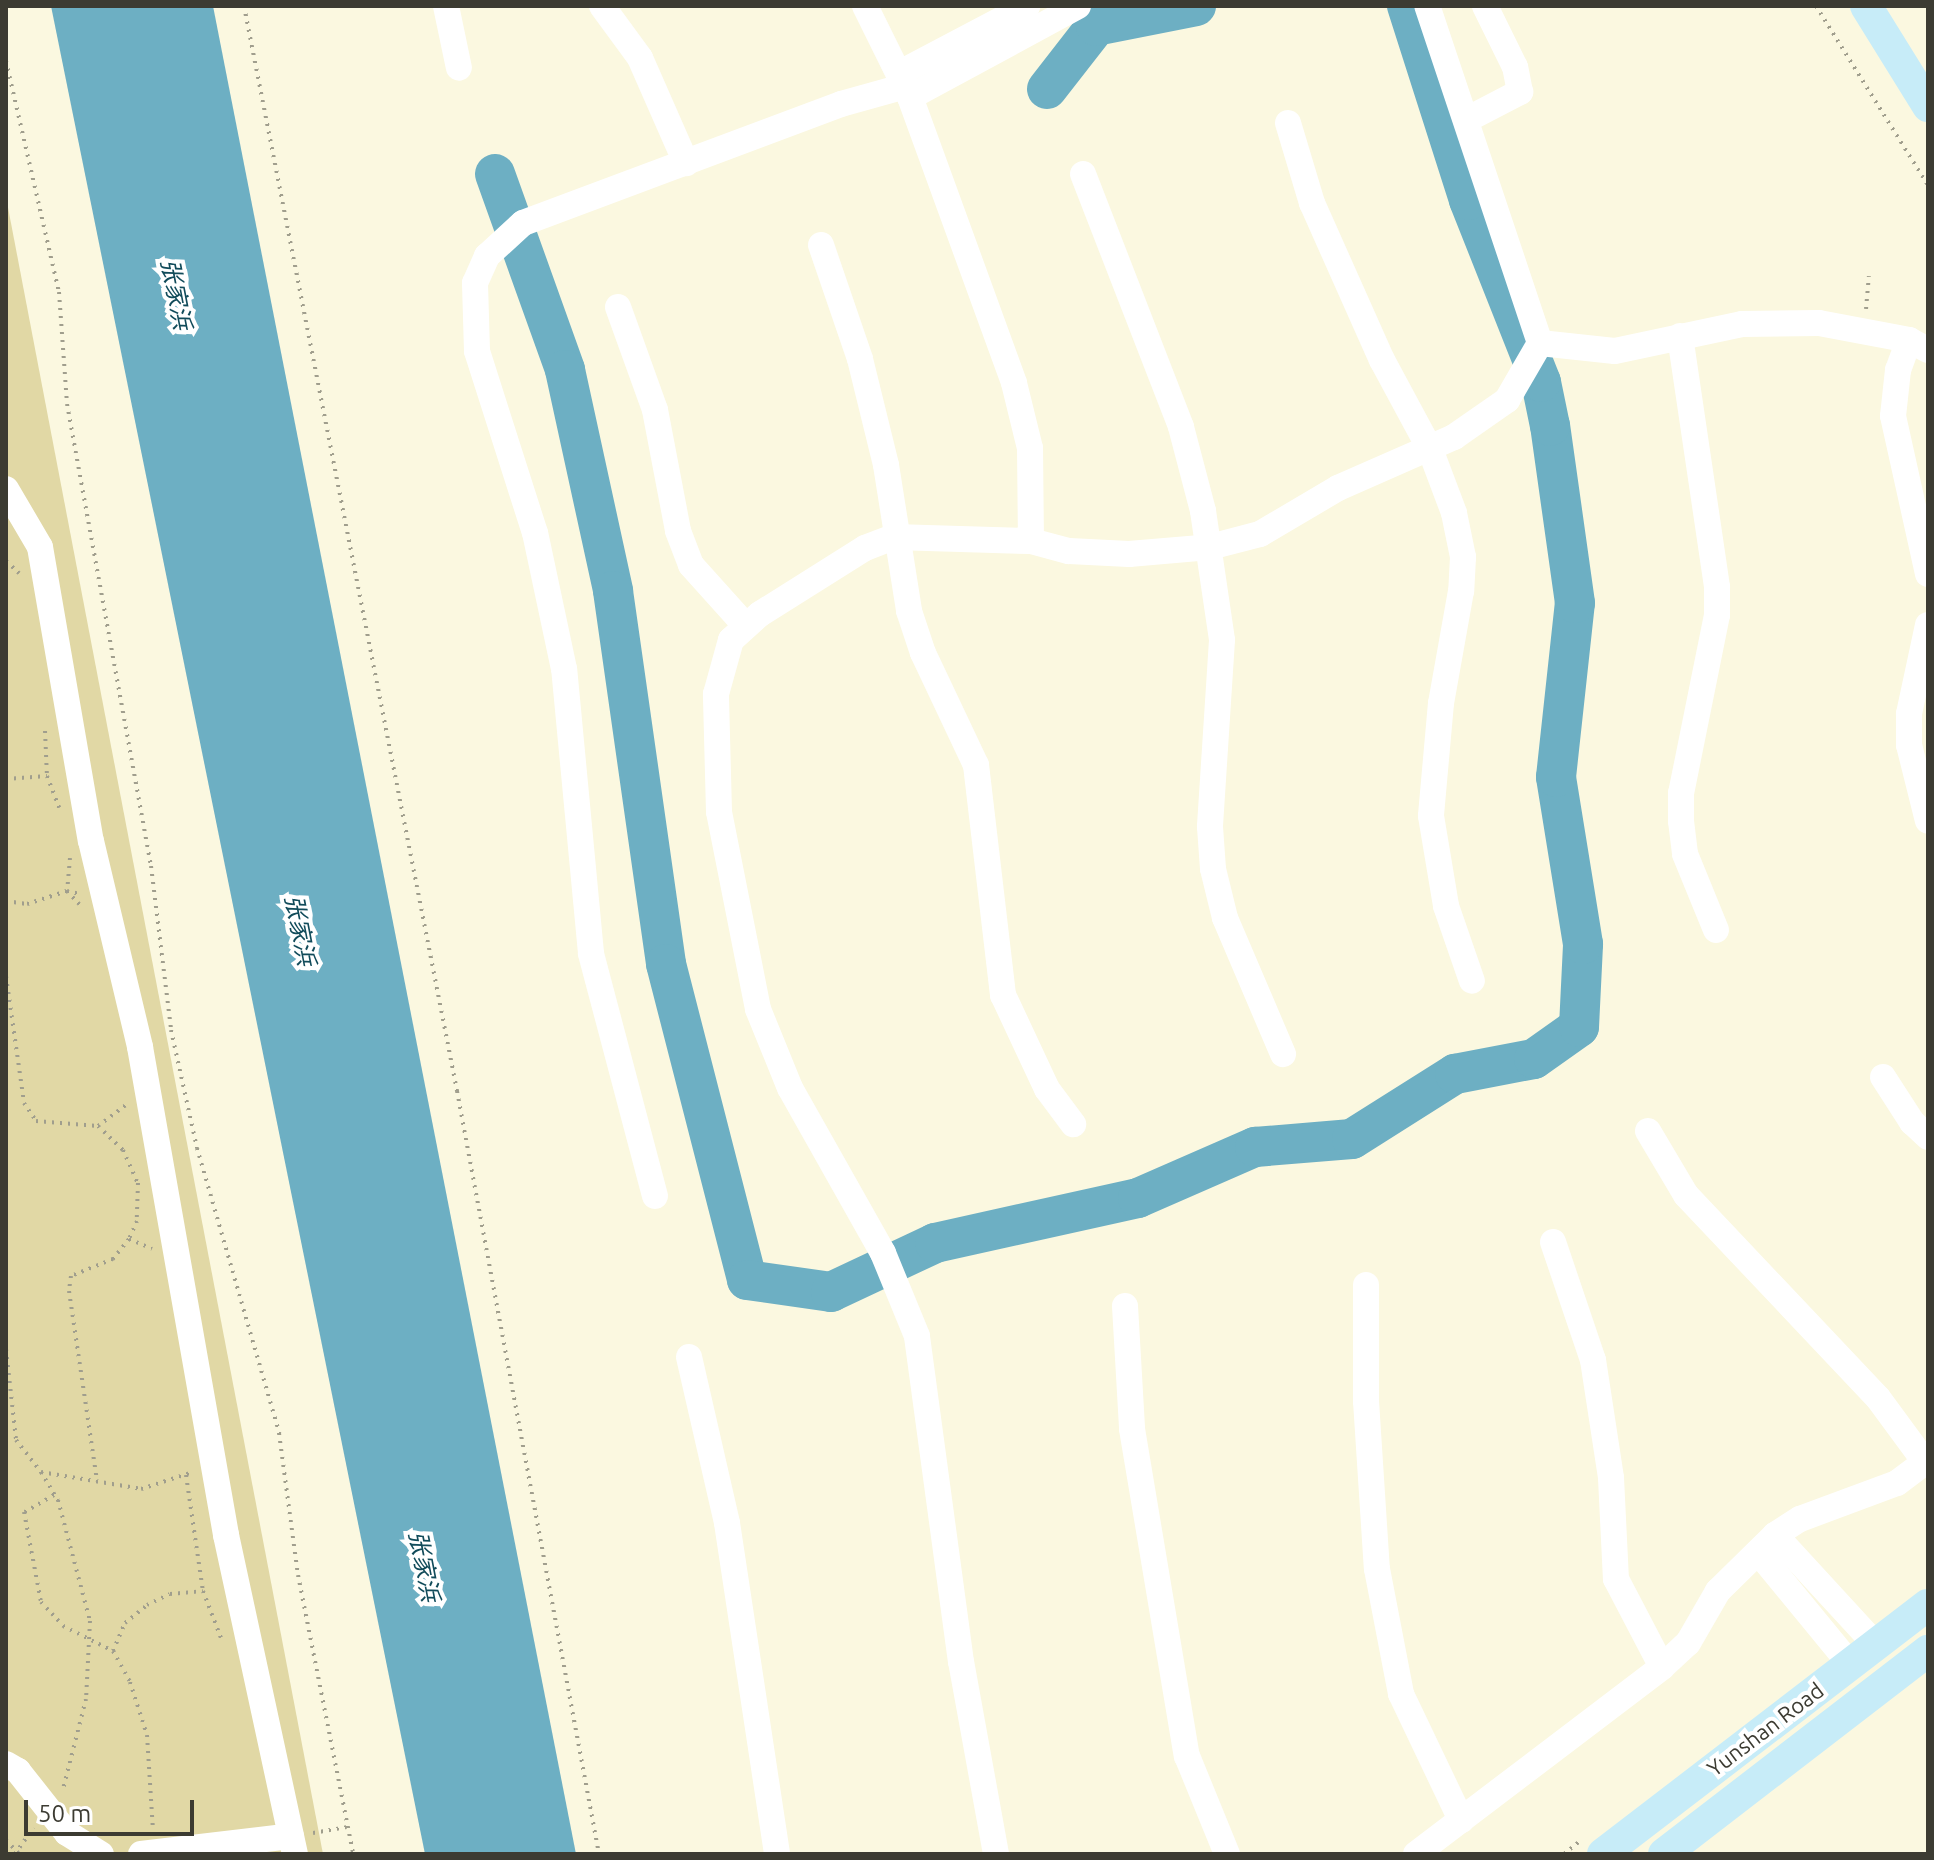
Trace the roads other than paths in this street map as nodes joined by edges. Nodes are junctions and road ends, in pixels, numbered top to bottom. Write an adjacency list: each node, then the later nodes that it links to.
1 (446, 6): 9 (lane)
2 (602, 6): 14 (lane)
3 (865, 6): 10 (lane)
4 (1027, 6): 10 (lane)
5 (1078, 6): 10 (lane)
6 (1427, 6): 12 (lane)
7 (1485, 6): 12 (lane)
8 (1866, 6): 11 (main road)
9 (459, 68)
10 (905, 85): 14 (lane); 24 (lane)
11 (1928, 106)
12 (1468, 119): 20 (lane)
13 (1288, 123): 21 (lane)
14 (686, 163): 37 (lane)
15 (1083, 174): 25 (lane)
16 (821, 245): 23 (lane)
17 (618, 307): 28 (lane)
18 (1680, 336): 19 (lane); 20 (lane); 30 (lane)
19 (1919, 345): 26 (lane)
20 (1534, 357): 21 (lane)
21 (1430, 449): 25 (lane); 31 (lane)
22 (6, 489): 51 (lane)
23 (894, 537): 24 (lane); 28 (lane); 34 (lane)
24 (1031, 541): 25 (lane)
25 (1210, 547): 32 (lane)
26 (1928, 574)
27 (1928, 625): 29 (lane)
28 (746, 626): 56 (lane)
29 (1928, 821)
30 (1716, 930)
31 (1472, 981)
32 (1283, 1054)
33 (1883, 1077): 36 (lane)
34 (1073, 1124)
35 (1648, 1131): 42 (lane)
36 (1928, 1137)
37 (655, 1196)
38 (1553, 1242): 48 (lane)
39 (1366, 1285): 50 (lane)
40 (1125, 1306): 57 (lane)
41 (689, 1357): 55 (lane)
42 (1926, 1461): 43 (lane)
43 (1766, 1543): 45 (lane); 47 (lane); 48 (lane)
44 (1928, 1605): 45 (main road, Yunshan Road)
45 (1876, 1645): 47 (main road, Yunshan Road)
46 (1928, 1651): 60 (main road, Yunshan Road)
47 (1850, 1664): 59 (main road, Yunshan Road)
48 (1662, 1667): 50 (lane)
49 (6, 1764): 53 (lane)
50 (1461, 1820): 58 (lane)
51 (293, 1845): 52 (lane)
52 (155, 1853): 54 (lane)
53 (101, 1854)
54 (141, 1854)
55 (777, 1854)
56 (996, 1854)
57 (1227, 1854)
58 (1416, 1854)
59 (1603, 1854)
60 (1664, 1854)

